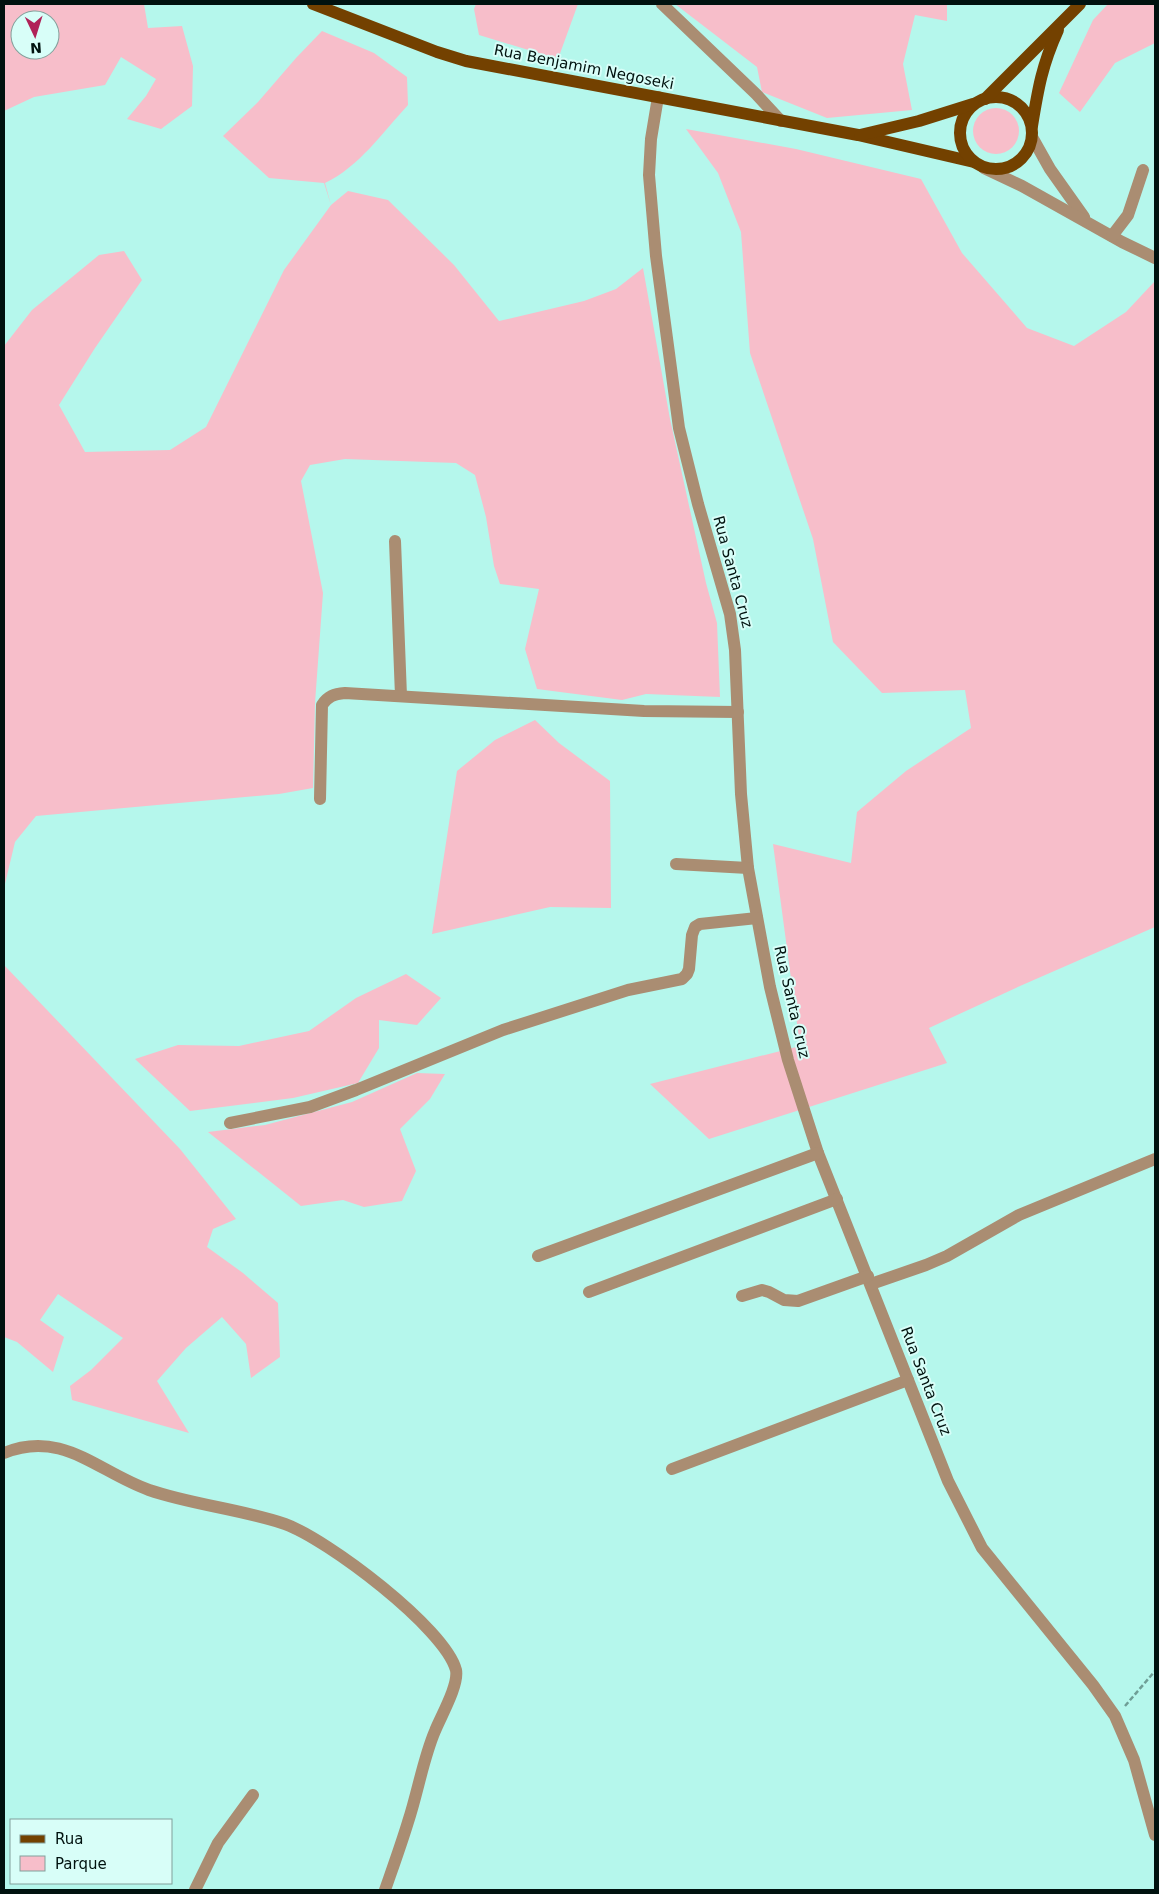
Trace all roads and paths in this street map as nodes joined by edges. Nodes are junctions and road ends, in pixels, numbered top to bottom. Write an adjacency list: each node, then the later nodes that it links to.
1 (313, 4): 5 (main road, Rua Benjamim Negoseki)
2 (662, 4): 7 (street)
3 (1080, 4): 4 (main road, Rua Benjamim Negoseki)
4 (1061, 24): 6 (main road, Rua Benjamim Negoseki); 8 (main road, Rua Benjamim Negoseki)
5 (658, 97): 7 (main road, Rua Benjamim Negoseki); 17 (street, Rua Santa Cruz)
6 (980, 101): 8 (main road); 9 (main road, Rua Benjamim Negoseki); 10 (main road)
7 (781, 121): 9 (main road, Rua Benjamim Negoseki)
8 (1032, 132): 10 (main road); 12 (street)
9 (858, 135): 10 (main road, Rua Benjamim Negoseki)
10 (979, 165): 12 (street)
11 (1143, 170): 13 (street)
12 (1087, 222): 13 (street)
13 (1112, 236): 14 (street)
14 (1155, 258)
15 (395, 541): 16 (street)
16 (401, 696): 17 (street); 18 (street)
17 (738, 712): 20 (street, Rua Santa Cruz)
18 (320, 798)
19 (676, 864): 20 (street)
20 (748, 868): 21 (street, Rua Santa Cruz)
21 (757, 918): 22 (street); 23 (street, Rua Santa Cruz)
22 (230, 1123)
23 (818, 1153): 25 (street, Rua Santa Cruz); 26 (street)
24 (1155, 1159): 27 (street)
25 (837, 1199): 27 (street, Rua Santa Cruz); 28 (street)
26 (538, 1256)
27 (869, 1280): 29 (street); 30 (street, Rua Santa Cruz)
28 (589, 1292)
29 (742, 1296)
30 (908, 1380): 32 (street); 34 (street, Rua Santa Cruz)
31 (4, 1453): 38 (street)
32 (672, 1469)
33 (1155, 1672): 34 (path)
34 (1116, 1716): 36 (street, Rua Santa Cruz)
35 (254, 1794): 37 (street)
36 (1155, 1835)
37 (195, 1890)
38 (385, 1890)

